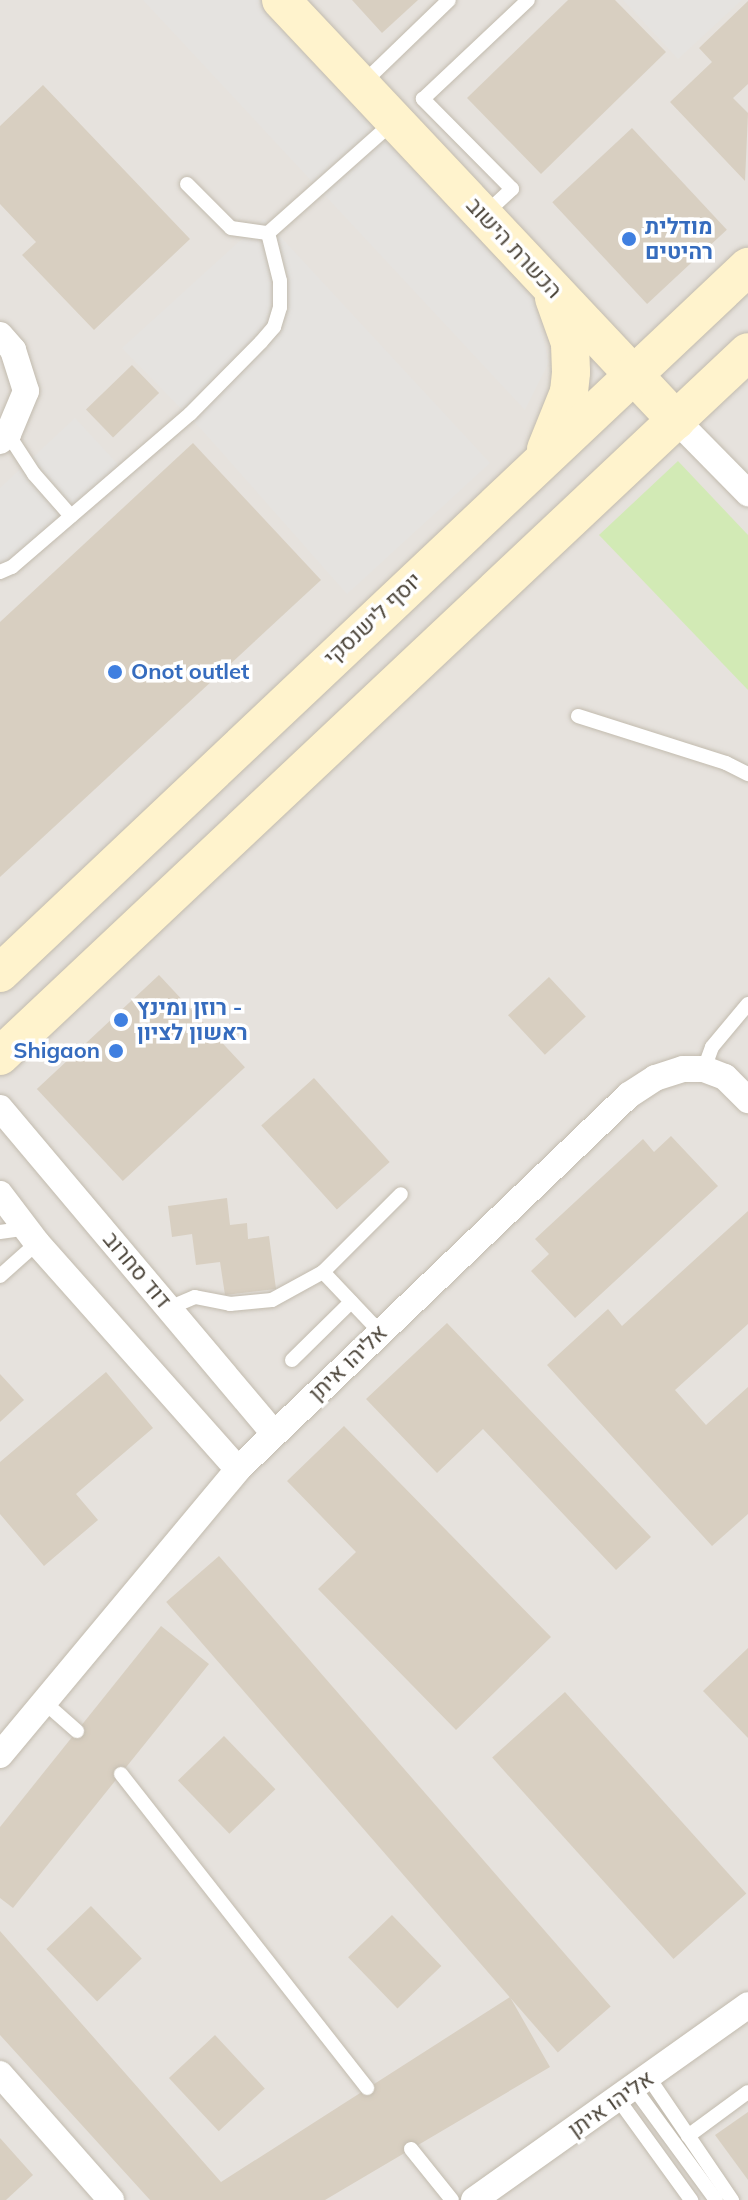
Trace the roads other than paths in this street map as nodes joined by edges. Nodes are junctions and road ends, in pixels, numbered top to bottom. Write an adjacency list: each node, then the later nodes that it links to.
1 (281, 0): 4 (main road, הכשרת הישוב)
2 (449, 0): 4 (lane)
3 (528, 0): 7 (lane)
4 (361, 85): 5 (main road, הכשרת הישוב)
5 (394, 120): 7 (main road, הכשרת הישוב); 8 (lane)
6 (187, 184): 8 (lane)
7 (483, 215): 10 (main road, הכשרת הישוב)
8 (268, 233): 18 (lane)
9 (748, 267): 13 (main road, יוסף לישנסקי)
10 (551, 287): 13 (main road, הכשרת הישוב); 16 (main road)
11 (0, 335): 15 (street)
12 (748, 352): 14 (main road)
13 (633, 375): 14 (main road, הכשרת הישוב); 16 (main road, יוסף לישנסקי)
14 (692, 420): 17 (street, הכשרת הישוב); 24 (main road)
15 (4, 438): 18 (lane)
16 (542, 460): 22 (main road, יוסף לישנסקי)
17 (748, 493)
18 (71, 516): 19 (lane)
19 (0, 572)
20 (578, 716): 21 (lane)
21 (748, 774)
22 (0, 973)
23 (748, 1004): 25 (lane)
24 (0, 1056)
25 (704, 1069): 26 (street); 36 (street, אליהו איתן)
26 (748, 1100)
27 (0, 1108): 35 (street, דוד סחרוב)
28 (0, 1194): 31 (street)
29 (401, 1194): 32 (lane)
30 (0, 1232): 31 (lane)
31 (32, 1236): 33 (lane); 39 (street)
32 (323, 1272): 34 (lane); 35 (lane)
33 (0, 1276)
34 (351, 1302): 36 (lane); 37 (lane)
35 (169, 1308): 38 (street, דוד סחרוב)
36 (380, 1332): 38 (street, אליהו איתן)
37 (292, 1360)
38 (274, 1433): 39 (street, אליהו איתן)
39 (238, 1469): 40 (street, אליהו איתן)
40 (44, 1702): 41 (lane); 42 (street, אליהו איתן)
41 (77, 1731)
42 (0, 1755)
43 (121, 1774): 46 (lane)
44 (748, 2005): 47 (street, אליהו איתן)
45 (0, 2074): 51 (street)
46 (367, 2088)
47 (634, 2088): 49 (lane); 53 (street, אליהו איתן); 54 (lane); 55 (lane)
48 (748, 2092): 49 (lane)
49 (688, 2136): 56 (lane)
50 (411, 2149): 52 (lane)
51 (111, 2200)
52 (452, 2200)
53 (474, 2200)
54 (691, 2200)
55 (716, 2200)
56 (732, 2200)

